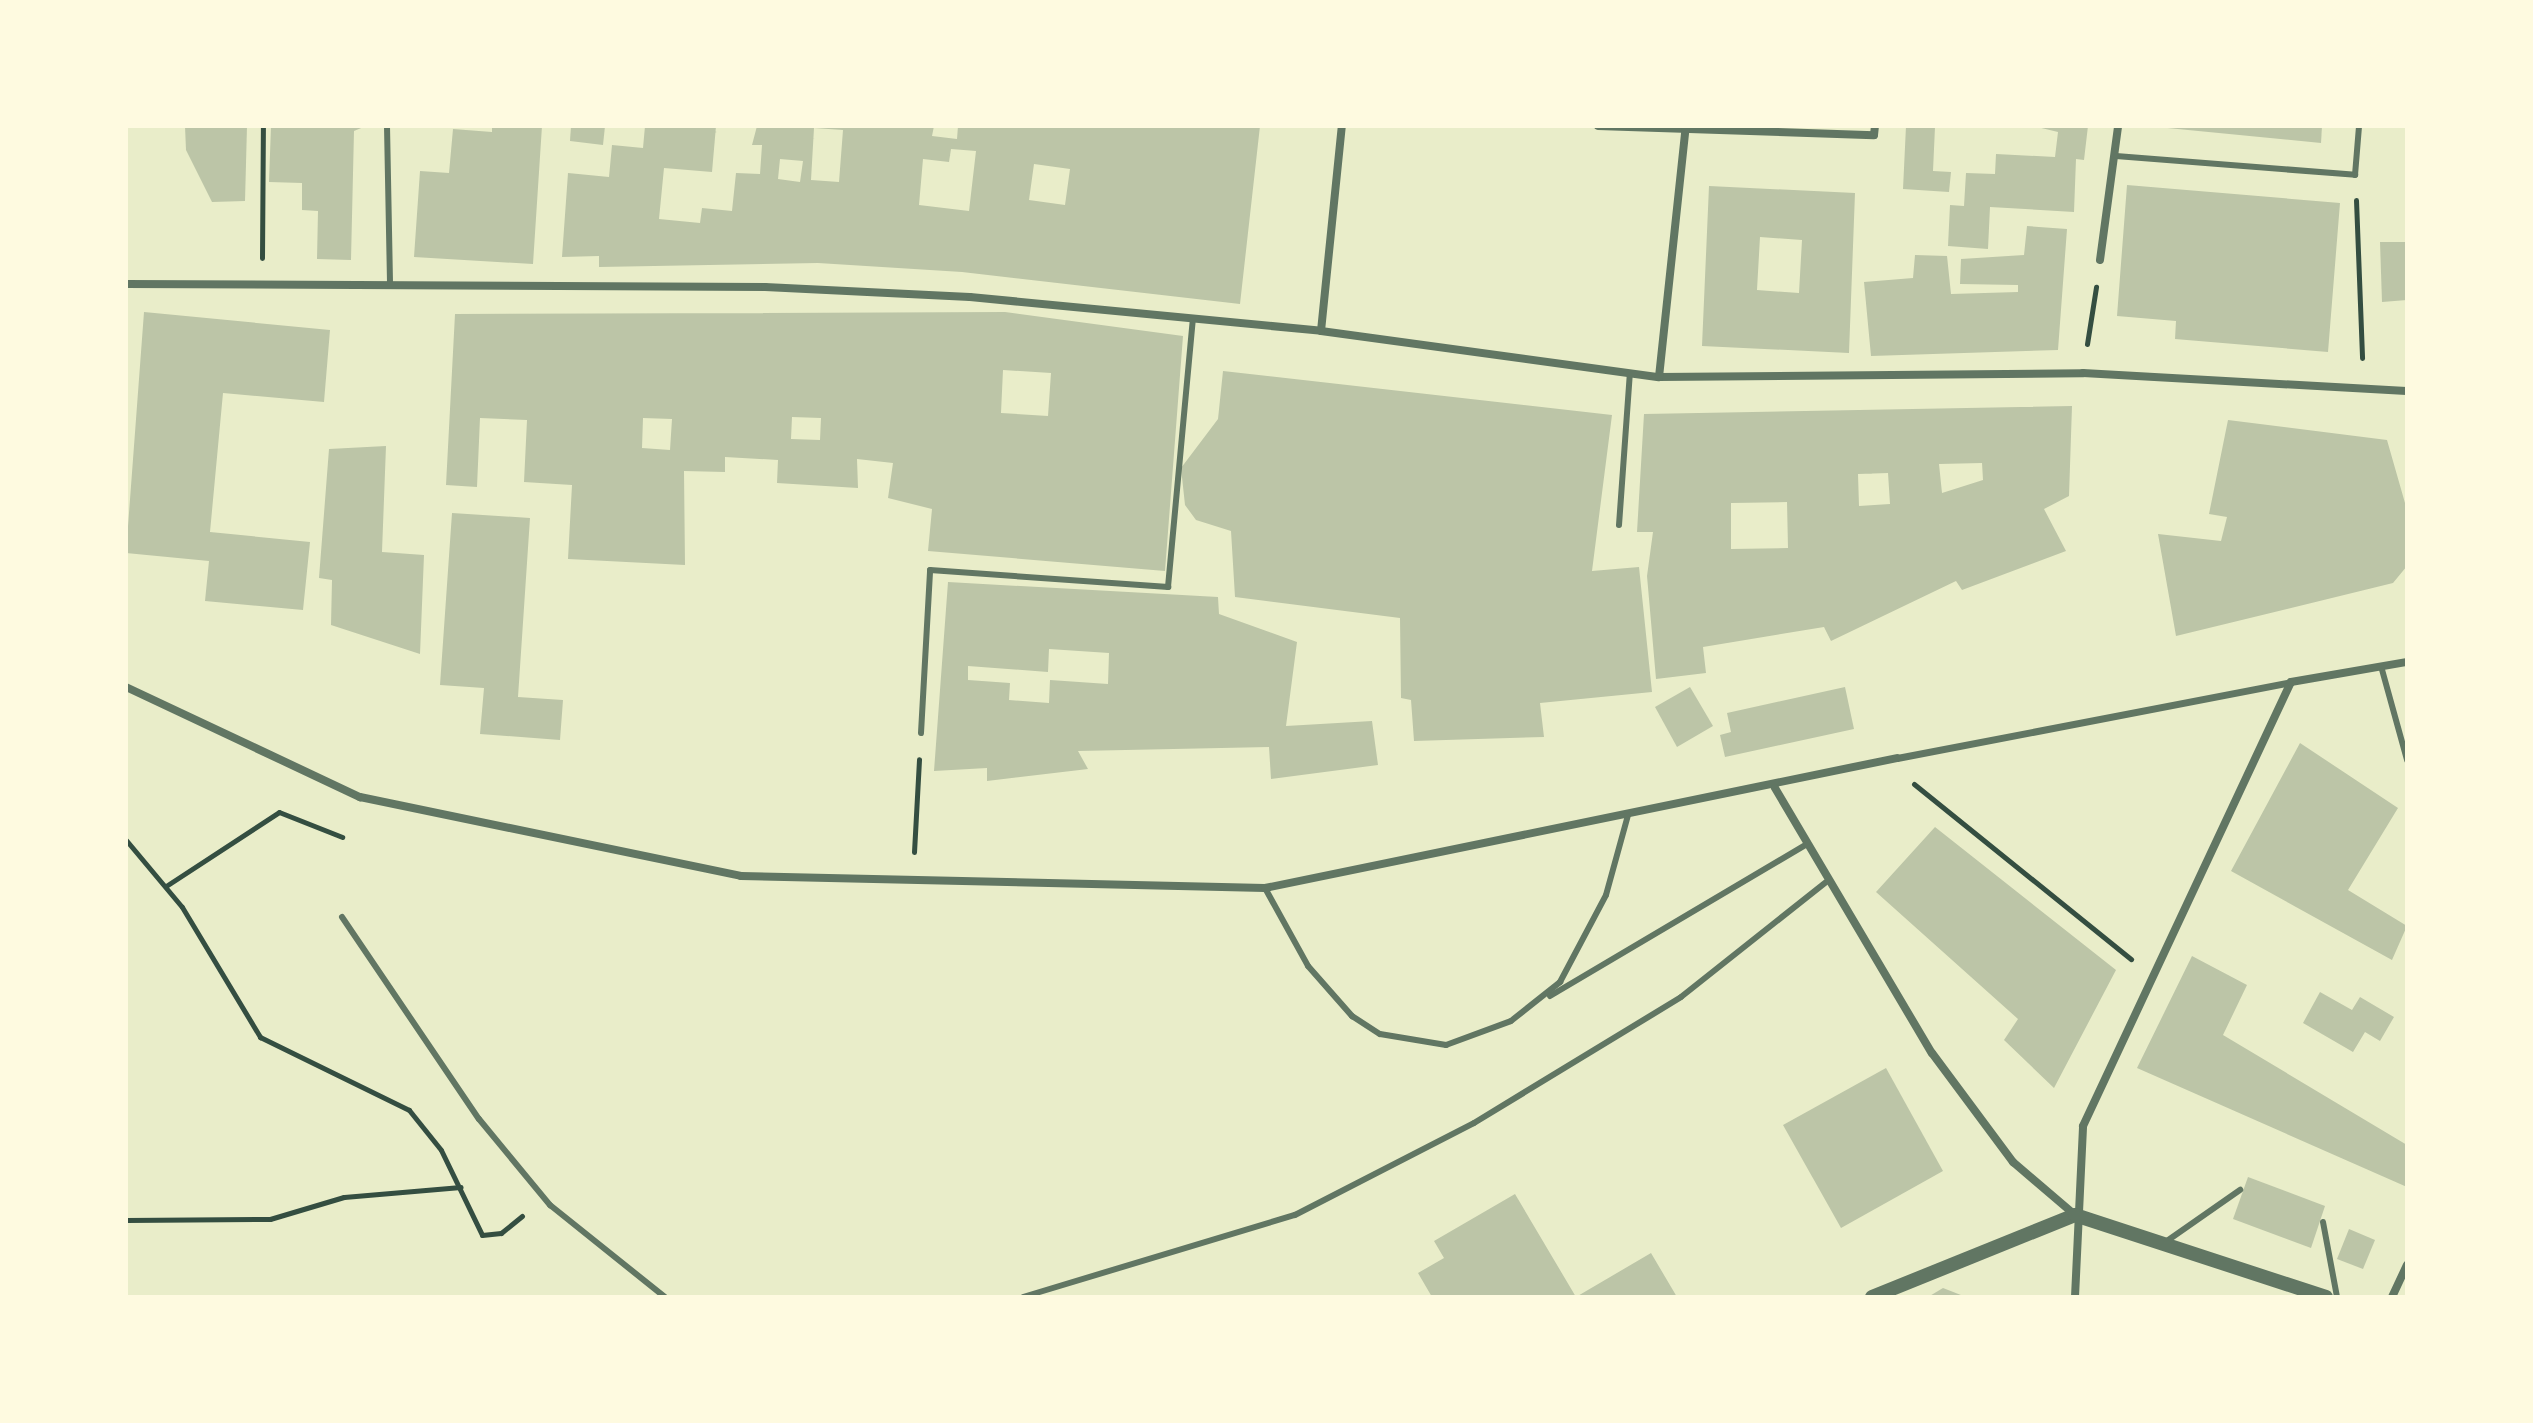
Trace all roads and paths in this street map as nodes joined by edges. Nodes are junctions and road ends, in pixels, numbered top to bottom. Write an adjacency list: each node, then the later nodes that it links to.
1 (263, 126): 13 (path)
2 (387, 126): 12 (lane)
3 (1342, 126): 16 (street)
4 (1598, 126): 8 (street)
5 (1875, 126): 8 (street)
6 (2118, 126): 9 (street)
7 (2359, 126): 10 (lane)
8 (1685, 129): 19 (street)
9 (2116, 156): 10 (lane); 11 (street)
10 (2355, 175): 20 (path)
11 (2100, 260): 18 (path)
12 (390, 282): 13 (street); 15 (street)
13 (262, 283): 14 (street)
14 (126, 284)
15 (1193, 316): 16 (street); 27 (lane)
16 (1321, 331): 17 (street)
17 (1630, 373): 19 (street); 22 (lane)
18 (2083, 373): 19 (street); 20 (street)
19 (1659, 377)
20 (2363, 391): 21 (street)
21 (2407, 391)
22 (1619, 525)
23 (2407, 662): 24 (street)
24 (2381, 666): 25 (street); 29 (lane)
25 (2291, 682): 28 (street); 41 (street)
26 (126, 687): 36 (street)
27 (921, 733): 36 (path)
28 (1897, 758): 30 (street)
29 (2407, 760)
30 (1885, 761): 31 (street); 41 (path)
31 (1775, 788): 32 (street); 35 (street)
32 (1628, 815): 39 (street); 42 (lane)
33 (342, 837): 38 (path)
34 (126, 840): 38 (path)
35 (1805, 845): 37 (street); 42 (lane)
36 (912, 877): 39 (street)
37 (1826, 882): 46 (street); 52 (lane)
38 (166, 886): 43 (path)
39 (1265, 888): 42 (lane)
40 (342, 917): 45 (lane)
41 (2153, 976): 46 (street)
42 (1540, 1002)
43 (462, 1187): 45 (path); 47 (path)
44 (2240, 1190): 49 (lane)
45 (544, 1197): 51 (lane)
46 (2075, 1215): 49 (street); 53 (street); 54 (street)
47 (126, 1220)
48 (2323, 1222): 56 (lane)
49 (2162, 1244): 55 (street)
50 (2407, 1265): 57 (street)
51 (665, 1297)
52 (1023, 1297)
53 (1872, 1297)
54 (2075, 1297)
55 (2326, 1297)
56 (2337, 1297)
57 (2392, 1297)

